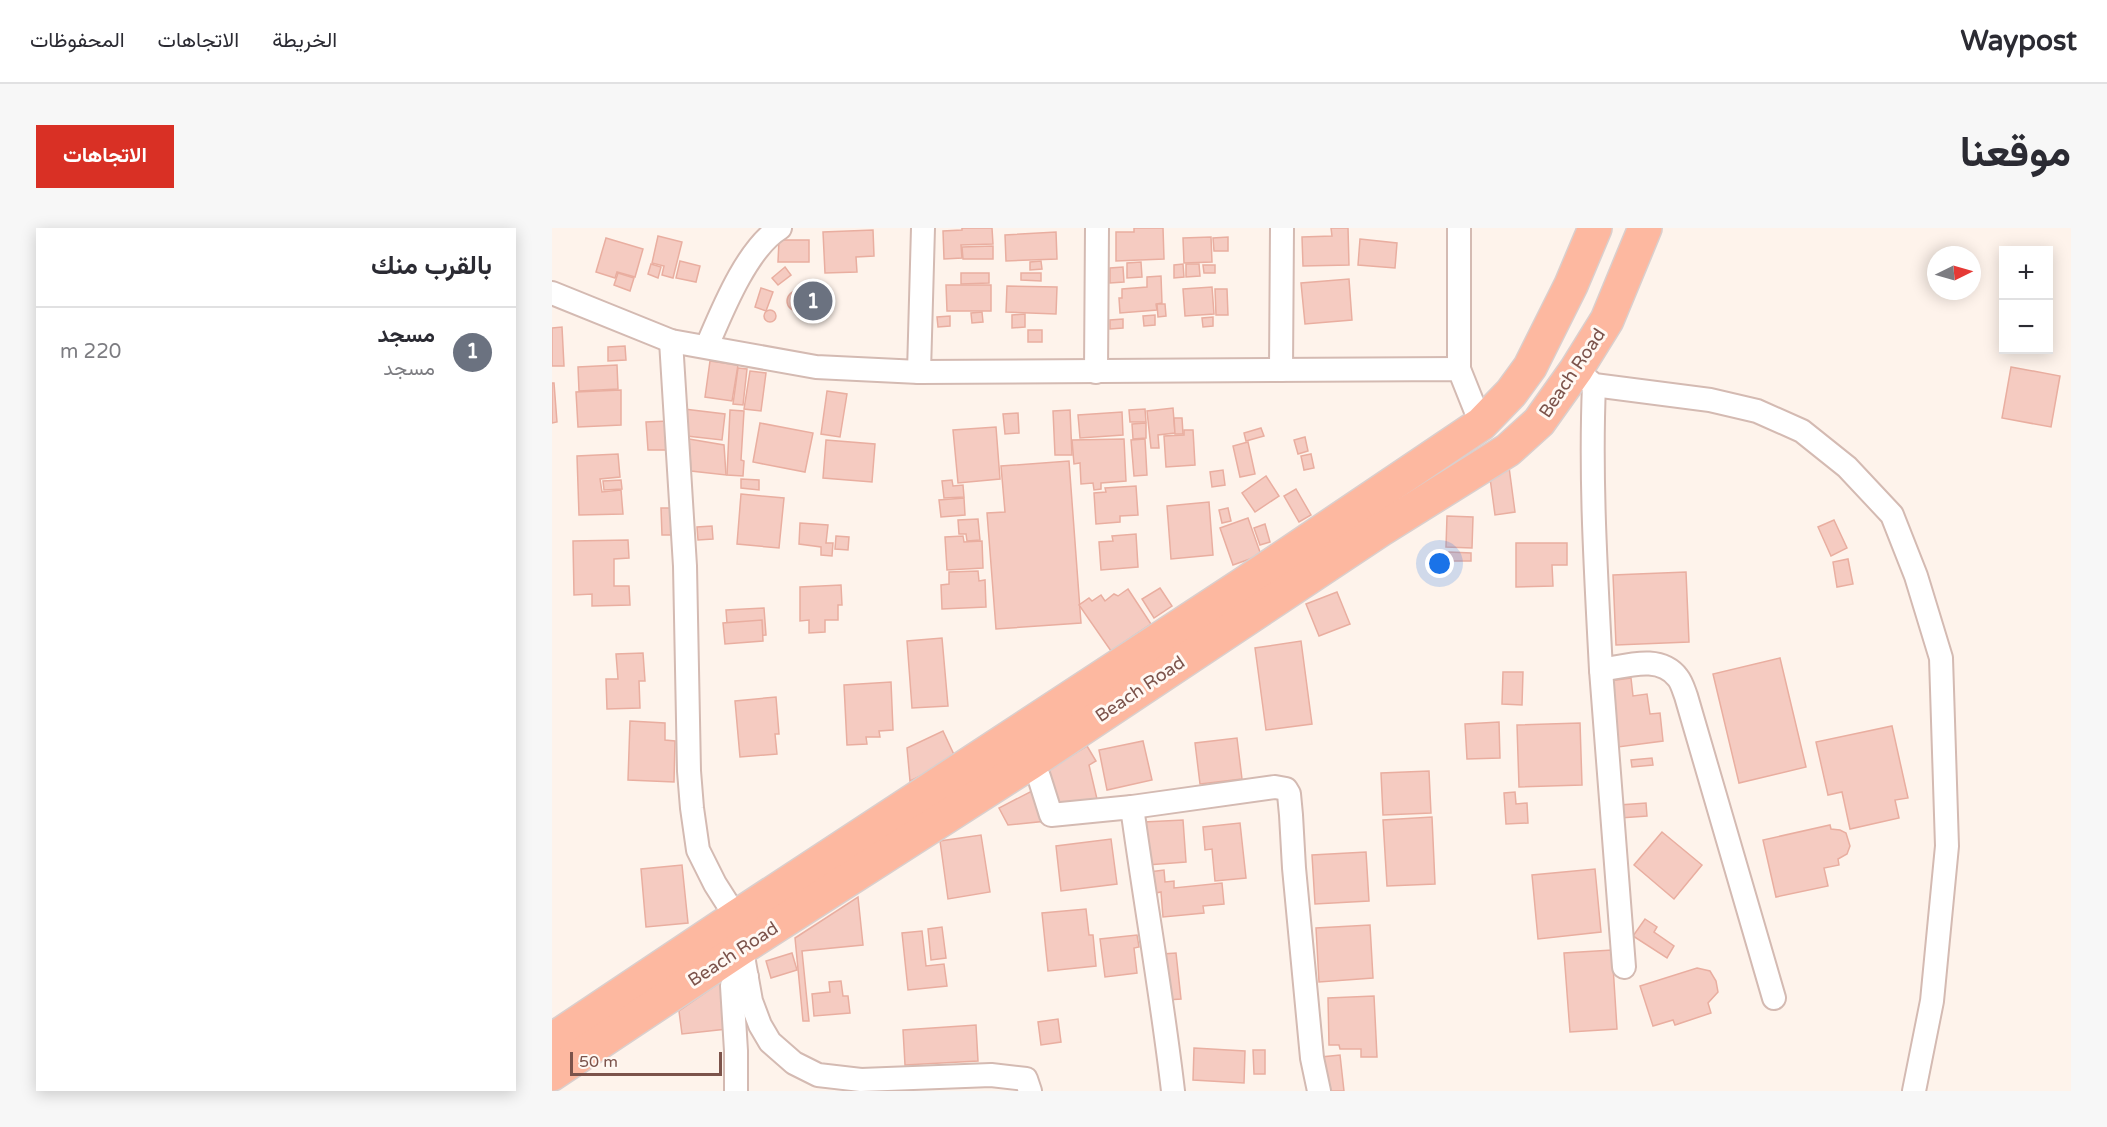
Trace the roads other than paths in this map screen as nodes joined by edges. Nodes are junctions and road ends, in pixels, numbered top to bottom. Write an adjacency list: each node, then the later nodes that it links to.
1 (780, 228): 10 (street)
2 (923, 228): 13 (street)
3 (1097, 228): 14 (street)
4 (1282, 228): 12 (street)
5 (1459, 228): 11 (street)
6 (1595, 228): 16 (highway, Beach Road)
7 (1645, 228): 15 (highway, Beach Road)
8 (552, 293): 9 (street)
9 (671, 341): 10 (street); 20 (street)
10 (706, 346): 13 (street)
11 (1459, 369): 12 (street); 16 (street)
12 (1281, 370): 14 (street)
13 (919, 372): 14 (street)
14 (1096, 372)
15 (1585, 377): 17 (street); 18 (highway, Beach Road); 30 (street)
16 (1481, 424): 20 (highway, Beach Road)
17 (1601, 670): 22 (street); 23 (street)
18 (1030, 763): 19 (street); 21 (highway, Beach Road)
19 (1132, 807): 28 (street); 29 (street)
20 (736, 917): 21 (street); 24 (highway, Beach Road)
21 (744, 963): 25 (highway, Beach Road); 26 (street); 27 (street)
22 (1624, 967)
23 (1774, 998)
24 (552, 1040)
25 (552, 1074)
26 (736, 1091)
27 (1030, 1091)
28 (1173, 1091)
29 (1319, 1091)
30 (1914, 1091)

